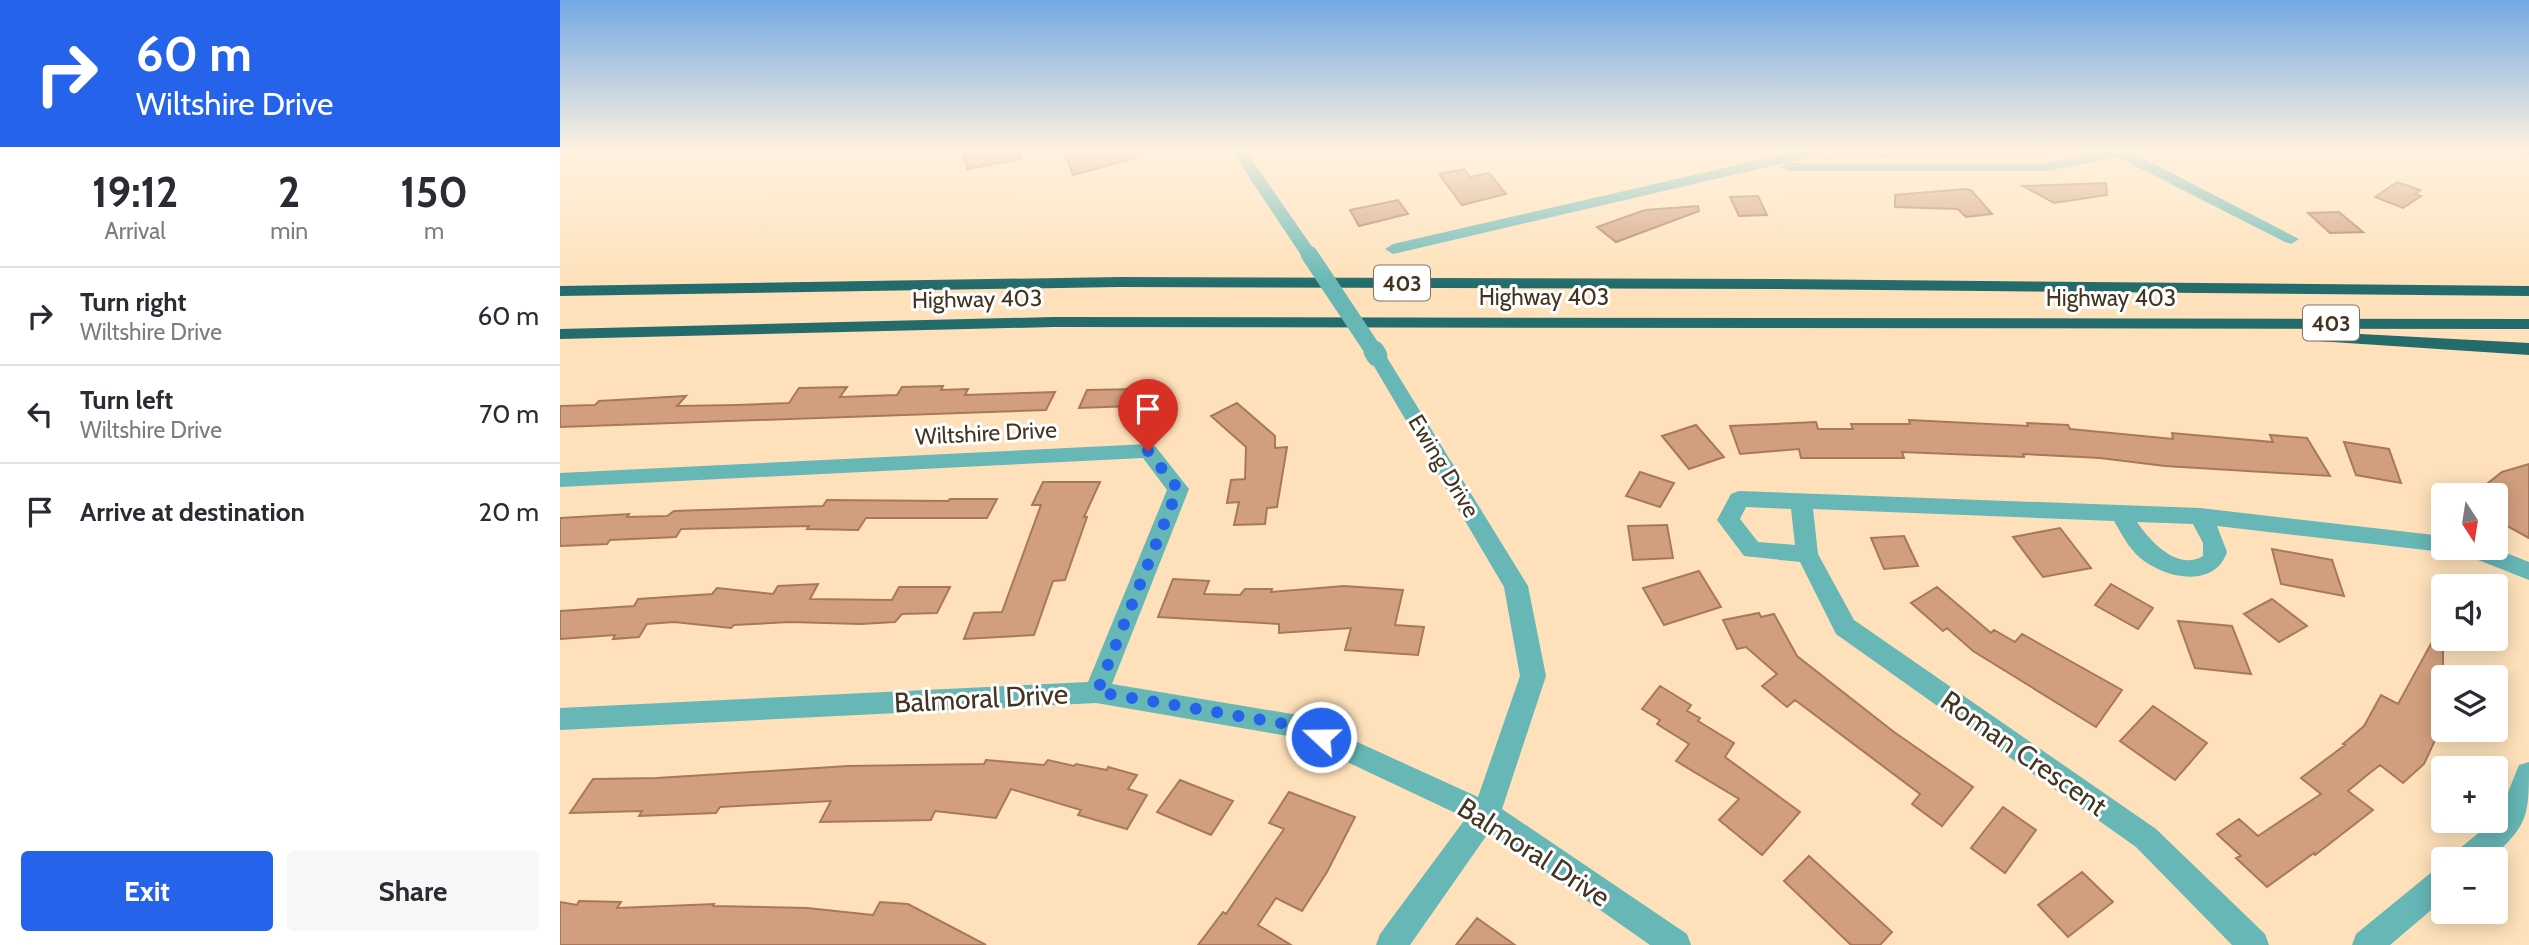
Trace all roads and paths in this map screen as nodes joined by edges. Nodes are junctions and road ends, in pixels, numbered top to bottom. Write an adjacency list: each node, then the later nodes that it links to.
1 (1268, 194): 23 (street, Ewing Drive, bridge)
2 (1633, 194): 5 (street)
3 (2201, 194): 4 (street)
4 (2291, 239)
5 (1393, 249)
6 (560, 291): 7 (highway, Highway 403 / 403)
7 (2529, 291)
8 (2133, 323): 9 (highway, Highway 403 / 403); 10 (highway, Highway 403 / 403); 11 (highway)
9 (2529, 324)
10 (560, 334)
11 (2529, 349)
12 (560, 480): 20 (street, Wiltshire Drive)
13 (1801, 503): 14 (street); 17 (street, Roman Crescent); 17 (street)
14 (2120, 513): 15 (street); 15 (street)
15 (2200, 516): 16 (street)
16 (2431, 543)
17 (1807, 554): 28 (street, Roman Crescent)
18 (2501, 560): 19 (street)
19 (2529, 571)
20 (1097, 692): 21 (street, Balmoral Drive); 23 (street, Balmoral Drive)
21 (560, 719)
22 (2529, 774): 24 (street)
23 (1486, 814): 26 (street, Ewing Drive); 27 (street, Balmoral Drive)
24 (2484, 847)
25 (2431, 891): 29 (street)
26 (1391, 945)
27 (1676, 945)
28 (2254, 945)
29 (2367, 945)

